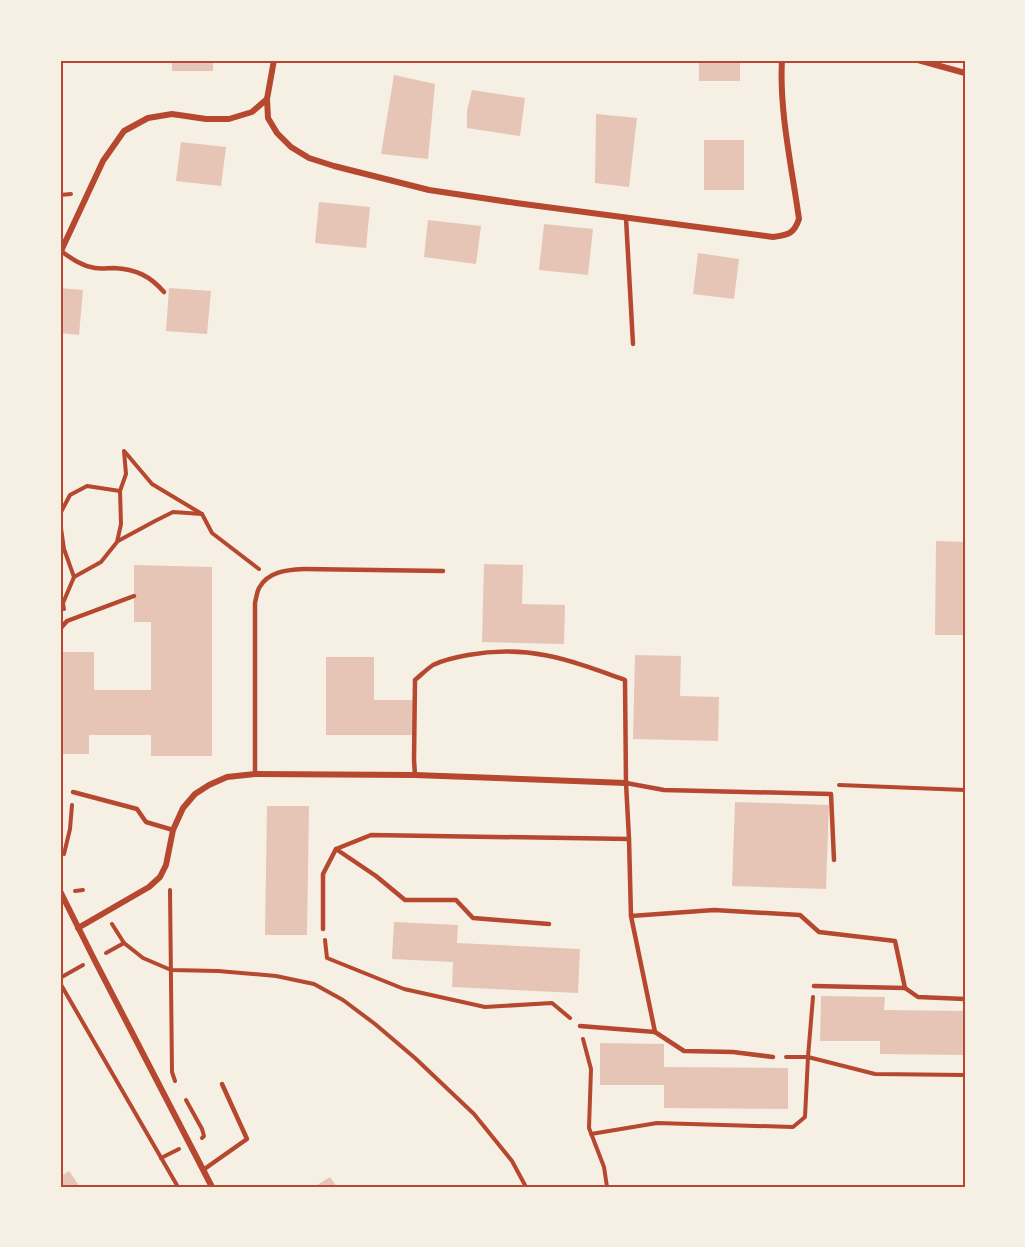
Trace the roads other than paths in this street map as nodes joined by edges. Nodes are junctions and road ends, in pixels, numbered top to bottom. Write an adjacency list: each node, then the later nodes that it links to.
1 (274, 60): 5 (street)
2 (782, 60): 6 (street)
3 (918, 60): 4 (street)
4 (965, 73)
5 (267, 99): 6 (street); 7 (street)
6 (626, 218): 9 (lane)
7 (61, 252): 8 (lane)
8 (164, 292)
9 (633, 344)
10 (443, 571): 13 (lane)
11 (134, 597): 12 (lane)
12 (60, 629)
13 (255, 774): 14 (street); 17 (street)
14 (415, 775): 15 (street); 15 (lane)
15 (626, 783): 18 (lane); 20 (lane)
16 (74, 792): 17 (lane)
17 (173, 830): 24 (street)
18 (629, 839): 19 (lane); 22 (lane)
19 (336, 849): 23 (lane); 25 (lane)
20 (834, 860)
21 (60, 891): 24 (street)
22 (631, 916): 27 (lane); 30 (lane)
23 (549, 924)
24 (78, 928): 33 (street)
25 (323, 929)
26 (814, 986): 27 (lane)
27 (905, 988): 28 (lane)
28 (965, 999)
29 (580, 1026): 30 (lane)
30 (655, 1032): 31 (lane)
31 (773, 1057)
32 (222, 1084): 33 (lane)
33 (203, 1170): 34 (street)
34 (212, 1187)

